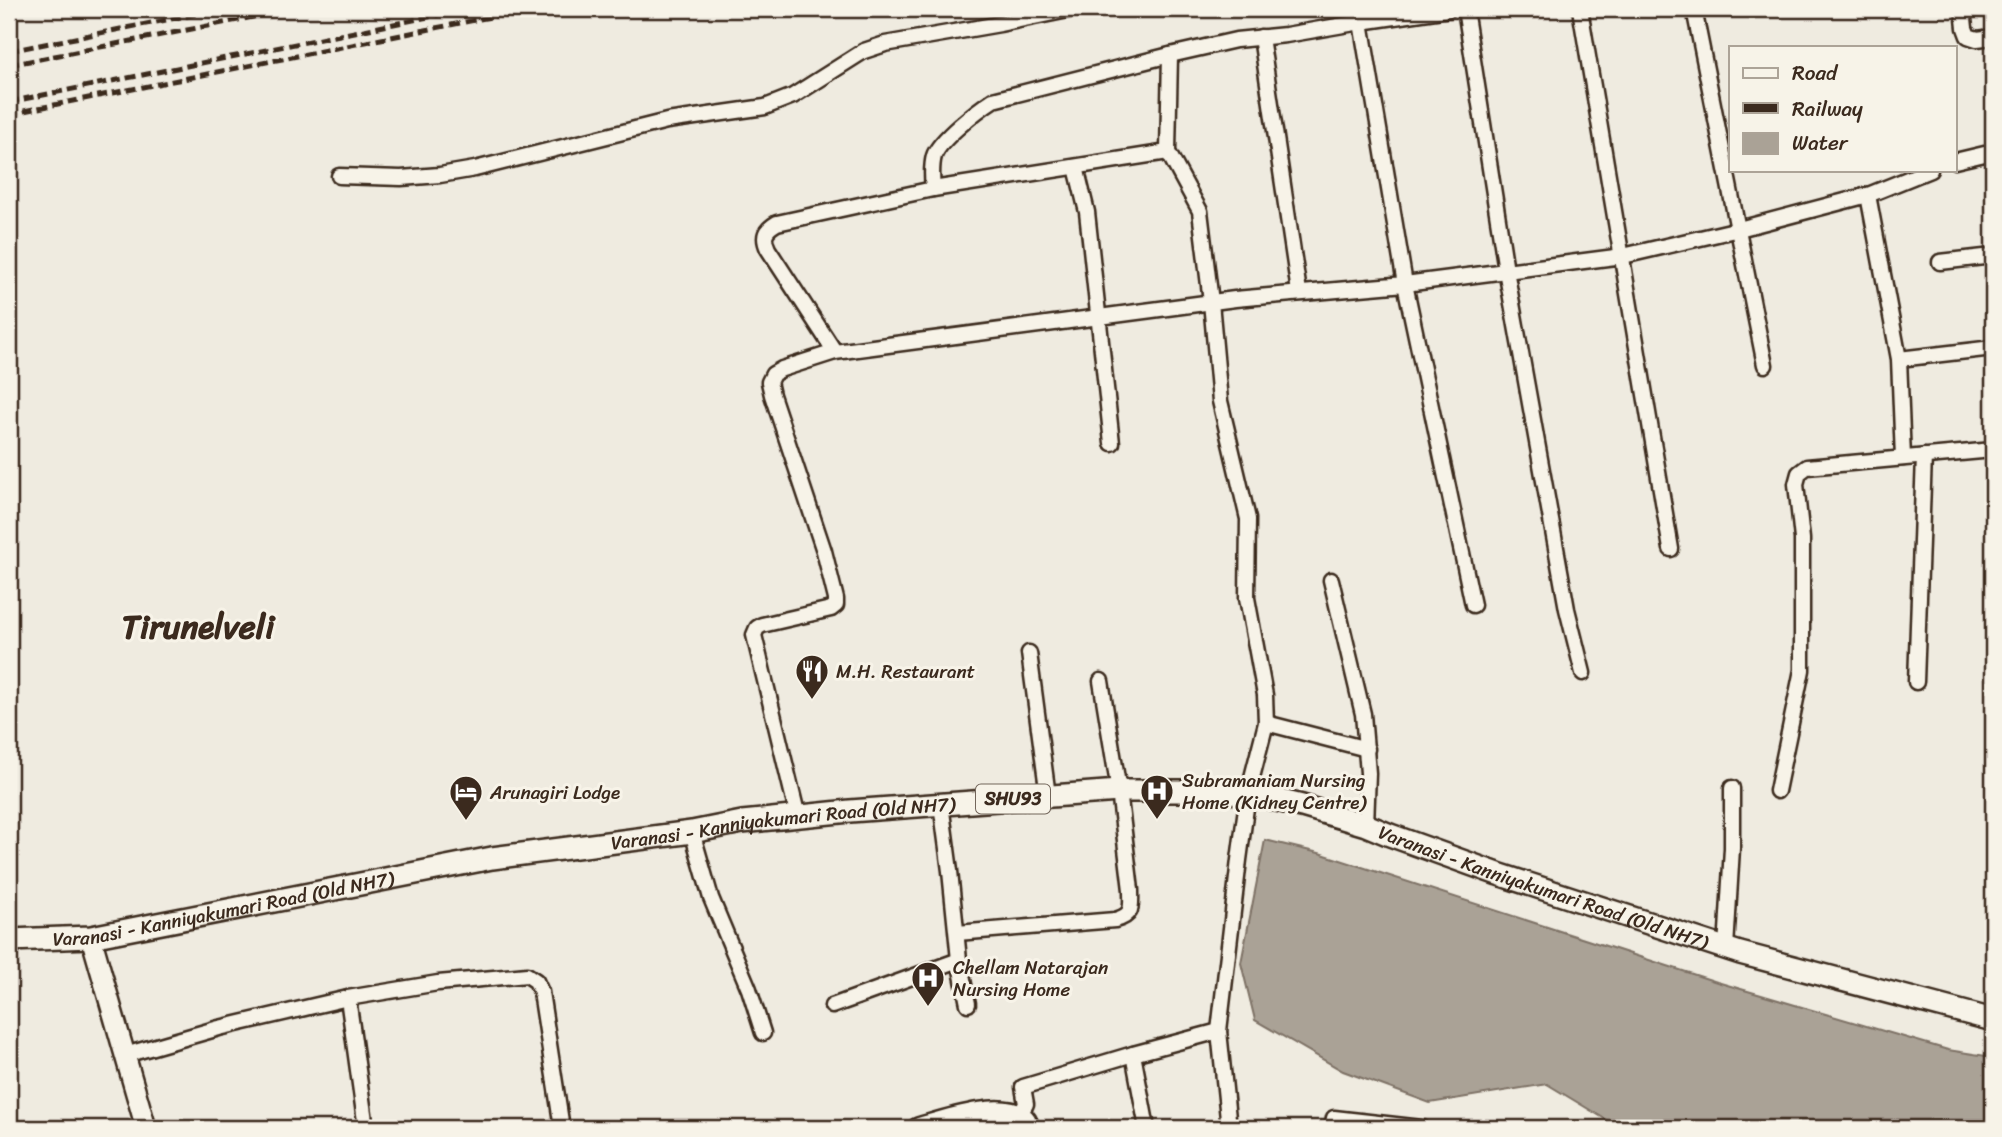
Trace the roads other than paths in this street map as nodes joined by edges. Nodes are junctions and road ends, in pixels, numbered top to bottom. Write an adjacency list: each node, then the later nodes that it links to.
1 (1073, 9): 16 (street)
2 (1449, 9): 7 (street)
3 (1465, 9): 23 (street)
4 (1580, 9): 20 (street)
5 (1694, 9): 19 (street)
6 (1963, 9): 9 (street)
7 (1361, 22): 8 (street); 24 (street)
8 (1261, 37): 10 (street); 25 (street)
9 (1993, 37)
10 (1170, 55): 11 (street); 17 (street)
11 (1168, 152): 14 (street); 26 (street)
12 (1993, 152): 13 (street)
13 (1956, 162)
14 (1076, 167): 17 (street); 27 (street)
15 (1925, 172): 18 (street)
16 (339, 176)
17 (933, 189): 29 (street)
18 (1868, 195): 19 (street); 30 (street)
19 (1739, 229): 20 (street); 31 (street)
20 (1623, 256): 23 (street); 36 (street)
21 (1993, 256): 22 (street)
22 (1940, 262)
23 (1506, 270): 24 (street); 40 (street)
24 (1405, 284): 25 (street); 38 (street)
25 (1299, 292): 26 (street)
26 (1211, 302): 27 (street); 43 (street)
27 (1098, 318): 29 (street); 32 (street)
28 (1993, 348): 30 (street)
29 (835, 352): 51 (street)
30 (1899, 359): 35 (street)
31 (1765, 365)
32 (1112, 443)
33 (1993, 450): 34 (street)
34 (1924, 456): 35 (street); 42 (street)
35 (1903, 458): 47 (street)
36 (1671, 549)
37 (1331, 580): 44 (street)
38 (1473, 605)
39 (1029, 653): 49 (street)
40 (1583, 673)
41 (1101, 681): 46 (street)
42 (1916, 682)
43 (1266, 723): 44 (street); 48 (street)
44 (1367, 749): 52 (street)
45 (1732, 788): 57 (street)
46 (1119, 791): 48 (main road, Varanasi - Kanniyakumari Road (Old NH7) / SHU93); 49 (main road, Varanasi - Kanniyakumari Road (Old NH7) / SHU93); 54 (street)
47 (1777, 791)
48 (1248, 793): 52 (main road, Varanasi - Kanniyakumari Road (Old NH7) / SHU93); 63 (street)
49 (1048, 796): 50 (main road, Varanasi - Kanniyakumari Road (Old NH7) / SHU93)
50 (941, 804): 51 (main road, Varanasi - Kanniyakumari Road (Old NH7) / SHU93); 54 (street)
51 (798, 817): 53 (main road, Varanasi - Kanniyakumari Road (Old NH7) / SHU93)
52 (1366, 825): 57 (main road, Varanasi - Kanniyakumari Road (Old NH7) / SHU93)
53 (692, 832): 55 (main road, Varanasi - Kanniyakumari Road (Old NH7) / SHU93); 64 (street)
54 (957, 933): 58 (street)
55 (91, 937): 56 (main road, Varanasi - Kanniyakumari Road (Old NH7) / SHU93); 66 (street)
56 (9, 940)
57 (1726, 948): 62 (main road, Varanasi - Kanniyakumari Road (Old NH7) / SHU93)
58 (959, 960): 60 (street); 61 (street)
59 (348, 998): 66 (street); 69 (street); 70 (street)
60 (968, 1004)
61 (832, 1006)
62 (1993, 1020)
63 (1219, 1031): 65 (street); 73 (street)
64 (764, 1033)
65 (1133, 1054): 67 (street); 72 (street)
66 (125, 1055): 68 (street)
67 (1025, 1122): 71 (street)
68 (146, 1128)
69 (366, 1128)
70 (562, 1128)
71 (918, 1128)
72 (1147, 1128)
73 (1229, 1128)
74 (1332, 1128): 75 (street)
75 (1422, 1128)

